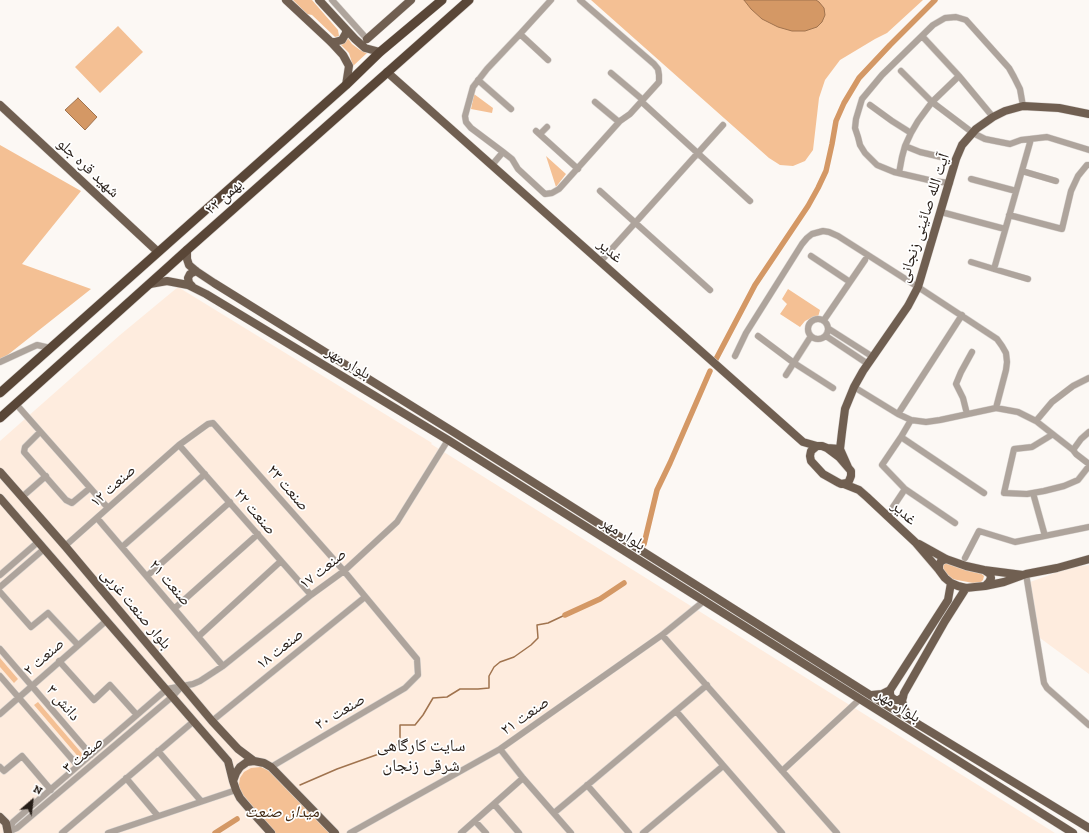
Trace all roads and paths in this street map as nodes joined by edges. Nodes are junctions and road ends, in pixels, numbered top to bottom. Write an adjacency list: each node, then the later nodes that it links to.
1 (286, 0): 13 (main road)
2 (319, 0): 9 (main road)
3 (332, 0): 12 (street)
4 (411, 0): 12 (main road)
5 (442, 0): 14 (highway, ۲۲ بهمن)
6 (469, 0): 17 (highway, ۲۲ بهمن)
7 (551, 0): 10 (street)
8 (580, 0): 23 (street)
9 (346, 30): 13 (main road); 14 (main road)
10 (520, 34): 15 (street); 20 (street)
11 (922, 36): 19 (street); 27 (street); 46 (street)
12 (367, 39)
13 (331, 42): 21 (main road)
14 (380, 52): 21 (highway, ۲۲ بهمن)
15 (548, 60)
16 (901, 71): 24 (street)
17 (387, 72): 42 (main road, غدیر); 57 (highway, ۲۲ بهمن)
18 (611, 73): 23 (street)
19 (959, 76): 24 (street); 30 (street)
20 (478, 80): 28 (street); 39 (street)
21 (346, 84): 58 (highway, ۲۲ بهمن)
22 (595, 102): 31 (street)
23 (644, 102): 31 (street); 40 (street)
24 (932, 102): 34 (street); 35 (street)
25 (0, 105): 58 (main road, شهید قره جلو)
26 (870, 105): 34 (street)
27 (1023, 106): 29 (main road, آیت الله صائینی زنجانی); 30 (main road, آیت الله صائینی زنجانی)
28 (511, 109)
29 (1089, 114)
30 (993, 117): 35 (main road, آیت الله صائینی زنجانی)
31 (619, 122): 44 (street)
32 (723, 125): 40 (street)
33 (547, 127): 44 (street)
34 (911, 133): 37 (street)
35 (973, 133): 36 (street); 49 (main road, آیت الله صائینی زنجانی)
36 (1031, 139): 38 (street); 45 (street)
37 (905, 146): 41 (street); 46 (street)
38 (1089, 150)
39 (503, 152): 42 (street); 44 (street)
40 (698, 153): 52 (street); 55 (street)
41 (940, 156)
42 (492, 165): 61 (main road, غدیر)
43 (1089, 165): 54 (street)
44 (578, 169)
45 (1022, 171): 48 (street); 51 (street)
46 (899, 173): 49 (street)
47 (971, 179): 51 (street)
48 (1056, 181)
49 (950, 183): 53 (main road, آیت الله صائینی زنجانی)
50 (600, 191): 55 (street)
51 (1016, 191): 54 (street)
52 (750, 201)
53 (941, 212): 56 (street); 69 (main road, آیت الله صائینی زنجانی)
54 (1009, 215): 56 (street)
55 (635, 223): 61 (street); 70 (street)
56 (1005, 230): 63 (street)
57 (187, 250): 64 (main road, بلوار مهر); 67 (highway, ۲۲ بهمن)
58 (158, 252): 77 (highway, ۲۲ بهمن)
59 (811, 256): 66 (street)
60 (865, 260): 66 (street)
61 (600, 262): 101 (main road, غدیر)
62 (971, 262): 63 (street)
63 (994, 269): 65 (street)
64 (196, 271): 68 (main road); 130 (main road, بلوار مهر)
65 (1028, 279)
66 (850, 282): 72 (street)
67 (150, 284): 68 (main road, بلوار مهر); 88 (highway, ۲۲ بهمن)
68 (192, 286): 100 (main road, بلوار مهر)
69 (918, 287): 71 (street); 79 (street); 80 (main road, آیت الله صائینی زنجانی)
70 (710, 290)
71 (962, 315): 89 (street); 90 (street)
72 (824, 320): 73 (street); 75 (street)
73 (829, 329): 76 (street); 80 (street)
74 (758, 336): 82 (street)
75 (811, 336): 76 (street); 82 (street)
76 (826, 336): 80 (street)
77 (50, 348): 81 (street); 87 (highway, ۲۲ بهمن)
78 (972, 352): 91 (street)
79 (735, 356)
80 (870, 361): 85 (main road, آیت الله صائینی زنجانی)
81 (0, 362)
82 (794, 363): 83 (street); 86 (street)
83 (786, 374)
84 (1089, 378): 94 (street)
85 (854, 387): 90 (street); 105 (main road, آیت الله صائینی زنجانی)
86 (833, 388)
87 (0, 393)
88 (16, 404): 92 (highway, ۲۲ بهمن); 96 (street)
89 (996, 408): 91 (street); 94 (street)
90 (898, 414): 93 (street)
91 (967, 414): 93 (street)
92 (0, 418)
93 (911, 420): 99 (street)
94 (1036, 420): 106 (street)
95 (213, 423): 102 (street, صنعت ۱۲); 143 (street, صنعت ۲۳)
96 (40, 432): 112 (street); 115 (street)
97 (1089, 432): 106 (street)
98 (1050, 436): 119 (street)
99 (901, 437): 116 (street); 118 (street)
100 (448, 440): 136 (main road, بلوار مهر); 143 (street, صنعت ۱۷)
101 (803, 442): 103 (main road, غدیر); 107 (main road, غدیر)
102 (179, 445): 111 (street, صنعت ۲۲); 123 (street, صنعت ۱۲)
103 (817, 446): 104 (main road, غدیر); 107 (main road)
104 (827, 448): 105 (main road, غدیر); 109 (main road)
105 (840, 449): 109 (main road)
106 (1073, 450): 108 (street)
107 (810, 453): 114 (main road, غدیر)
108 (1089, 465): 119 (street)
109 (848, 467): 113 (main road)
110 (0, 472): 120 (main road, بلوار صنعت غربی)
111 (205, 474): 122 (street, صنعت ۲۲); 134 (street)
112 (46, 476): 115 (street); 120 (street)
113 (851, 476): 114 (main road); 117 (main road)
114 (844, 484): 117 (main road, غدیر)
115 (90, 488): 123 (street)
116 (905, 489): 124 (street); 126 (street)
117 (859, 490): 124 (main road, غدیر)
118 (984, 493)
119 (1033, 493): 129 (street)
120 (22, 497): 133 (main road, بلوار صنعت غربی)
121 (0, 498): 131 (main road, بلوار صنعت غربی)
122 (230, 502): 128 (street, صنعت ۲۲); 146 (street)
123 (108, 508): 125 (street, صنعت ۱۲)
124 (887, 516): 132 (main road, غدیر)
125 (97, 518): 133 (street, صنعت ۱۲); 134 (street, صنعت ۲۱)
126 (955, 523)
127 (1089, 527): 129 (street)
128 (258, 534): 140 (street, صنعت ۲۲); 155 (street)
129 (1045, 536): 137 (street)
130 (627, 541): 136 (main road); 170 (main road, بلوار مهر)
131 (38, 542): 135 (main road, بلوار صنعت غربی); 145 (street)
132 (915, 542): 138 (main road); 141 (main road, غدیر)
133 (65, 546): 167 (main road, بلوار صنعت غربی)
134 (122, 547): 146 (street, صنعت ۲۱)
135 (44, 549): 149 (street); 156 (main road, بلوار صنعت غربی)
136 (621, 549): 154 (main road, بلوار مهر)
137 (965, 558)
138 (946, 559): 141 (main road); 142 (main road)
139 (1089, 559): 144 (main road)
140 (282, 561): 152 (street, صنعت ۲۲); 158 (street)
141 (939, 570): 147 (main road, غدیر)
142 (984, 570): 144 (main road); 148 (main road)
143 (344, 571): 152 (street, صنعت ۱۷); 153 (street, صنعت ۲۳)
144 (1025, 574): 148 (main road); 181 (street)
145 (0, 576)
146 (147, 576): 155 (street, صنعت ۲۱)
147 (951, 583): 150 (main road); 169 (main road)
148 (985, 586): 150 (main road)
149 (0, 587)
150 (966, 588): 173 (main road)
151 (0, 592): 159 (street)
152 (311, 595): 162 (street, صنعت ۱۷)
153 (365, 597): 163 (street, صنعت ۲۳); 180 (street, صنعت ۱۸)
154 (704, 601): 157 (street, صنعت ۲۱); 174 (main road, بلوار مهر)
155 (175, 608): 158 (street, صنعت ۲۱)
156 (106, 621): 159 (street, صنعت ۲); 168 (main road, بلوار صنعت غربی)
157 (662, 635): 165 (street); 182 (street, صنعت ۲۱)
158 (199, 636): 162 (street, صنعت ۲۱)
159 (78, 645): 161 (street, صنعت ۲)
160 (0, 649): 166 (street, دانش ۳)
161 (59, 661): 166 (street, صنعت ۲); 177 (street)
162 (223, 666): 167 (street, صنعت ۱۷)
163 (418, 675): 190 (street, صنعت ۲۰)
164 (0, 676): 172 (street, دانش ۳)
165 (707, 685): 175 (street); 191 (street)
166 (32, 686): 172 (street, صنعت ۲); 184 (street, دانش ۳)
167 (182, 686): 168 (street, صنعت ۱۷); 171 (street, صنعت ۳); 180 (main road, بلوار صنعت غربی)
168 (167, 689): 171 (main road, بلوار صنعت غربی); 177 (street, صنعت ۳)
169 (890, 690): 170 (main road); 173 (main road)
170 (870, 695): 178 (main road, بلوار مهر)
171 (173, 696): 179 (main road, بلوار صنعت غربی); 206 (street, صنعت ۳)
172 (19, 697): 176 (street, صنعت ۲); 187 (street, دانش ۳)
173 (903, 697): 178 (main road)
174 (860, 699): 191 (street); 192 (main road, بلوار مهر)
175 (676, 711): 188 (street); 196 (street)
176 (0, 714)
177 (137, 715): 184 (street, صنعت ۳)
178 (910, 718): 186 (main road, بلوار مهر)
179 (194, 721): 183 (street); 195 (main road, بلوار صنعت غربی)
180 (212, 721): 185 (main road, بلوار صنعت غربی)
181 (1089, 725)
182 (500, 749): 194 (street); 211 (street, صنعت ۲۱)
183 (158, 751): 193 (street); 199 (street)
184 (91, 755): 187 (street, صنعت ۳)
185 (254, 760): 190 (main road); 195 (main road)
186 (984, 764): 192 (main road); 205 (main road, بلوار مهر)
187 (78, 766): 197 (street, صنعت ۳)
188 (723, 766): 217 (street); 218 (street)
189 (0, 767): 197 (street)
190 (271, 767): 210 (main road)
191 (782, 771): 219 (street)
192 (979, 773): 220 (main road, بلوار مهر)
193 (126, 778): 202 (street); 207 (street)
194 (523, 778): 200 (street); 201 (street)
195 (233, 781): 198 (main road)
196 (587, 785): 201 (street); 216 (street)
197 (50, 790): 206 (street, صنعت ۳)
198 (236, 790): 199 (street); 209 (main road)
199 (201, 802): 202 (street)
200 (494, 804): 204 (street); 214 (street)
201 (554, 813): 215 (street)
202 (158, 816): 208 (street)
203 (0, 817): 206 (main road)
204 (475, 820): 212 (street); 213 (street)
205 (1089, 828)
206 (5, 832)
207 (62, 833)
208 (108, 833)
209 (271, 833)
210 (335, 833)
211 (350, 833)
212 (461, 833)
213 (486, 833)
214 (519, 833)
215 (571, 833)
216 (629, 833)
217 (643, 833)
218 (782, 833)
219 (837, 833)
220 (1073, 833)

